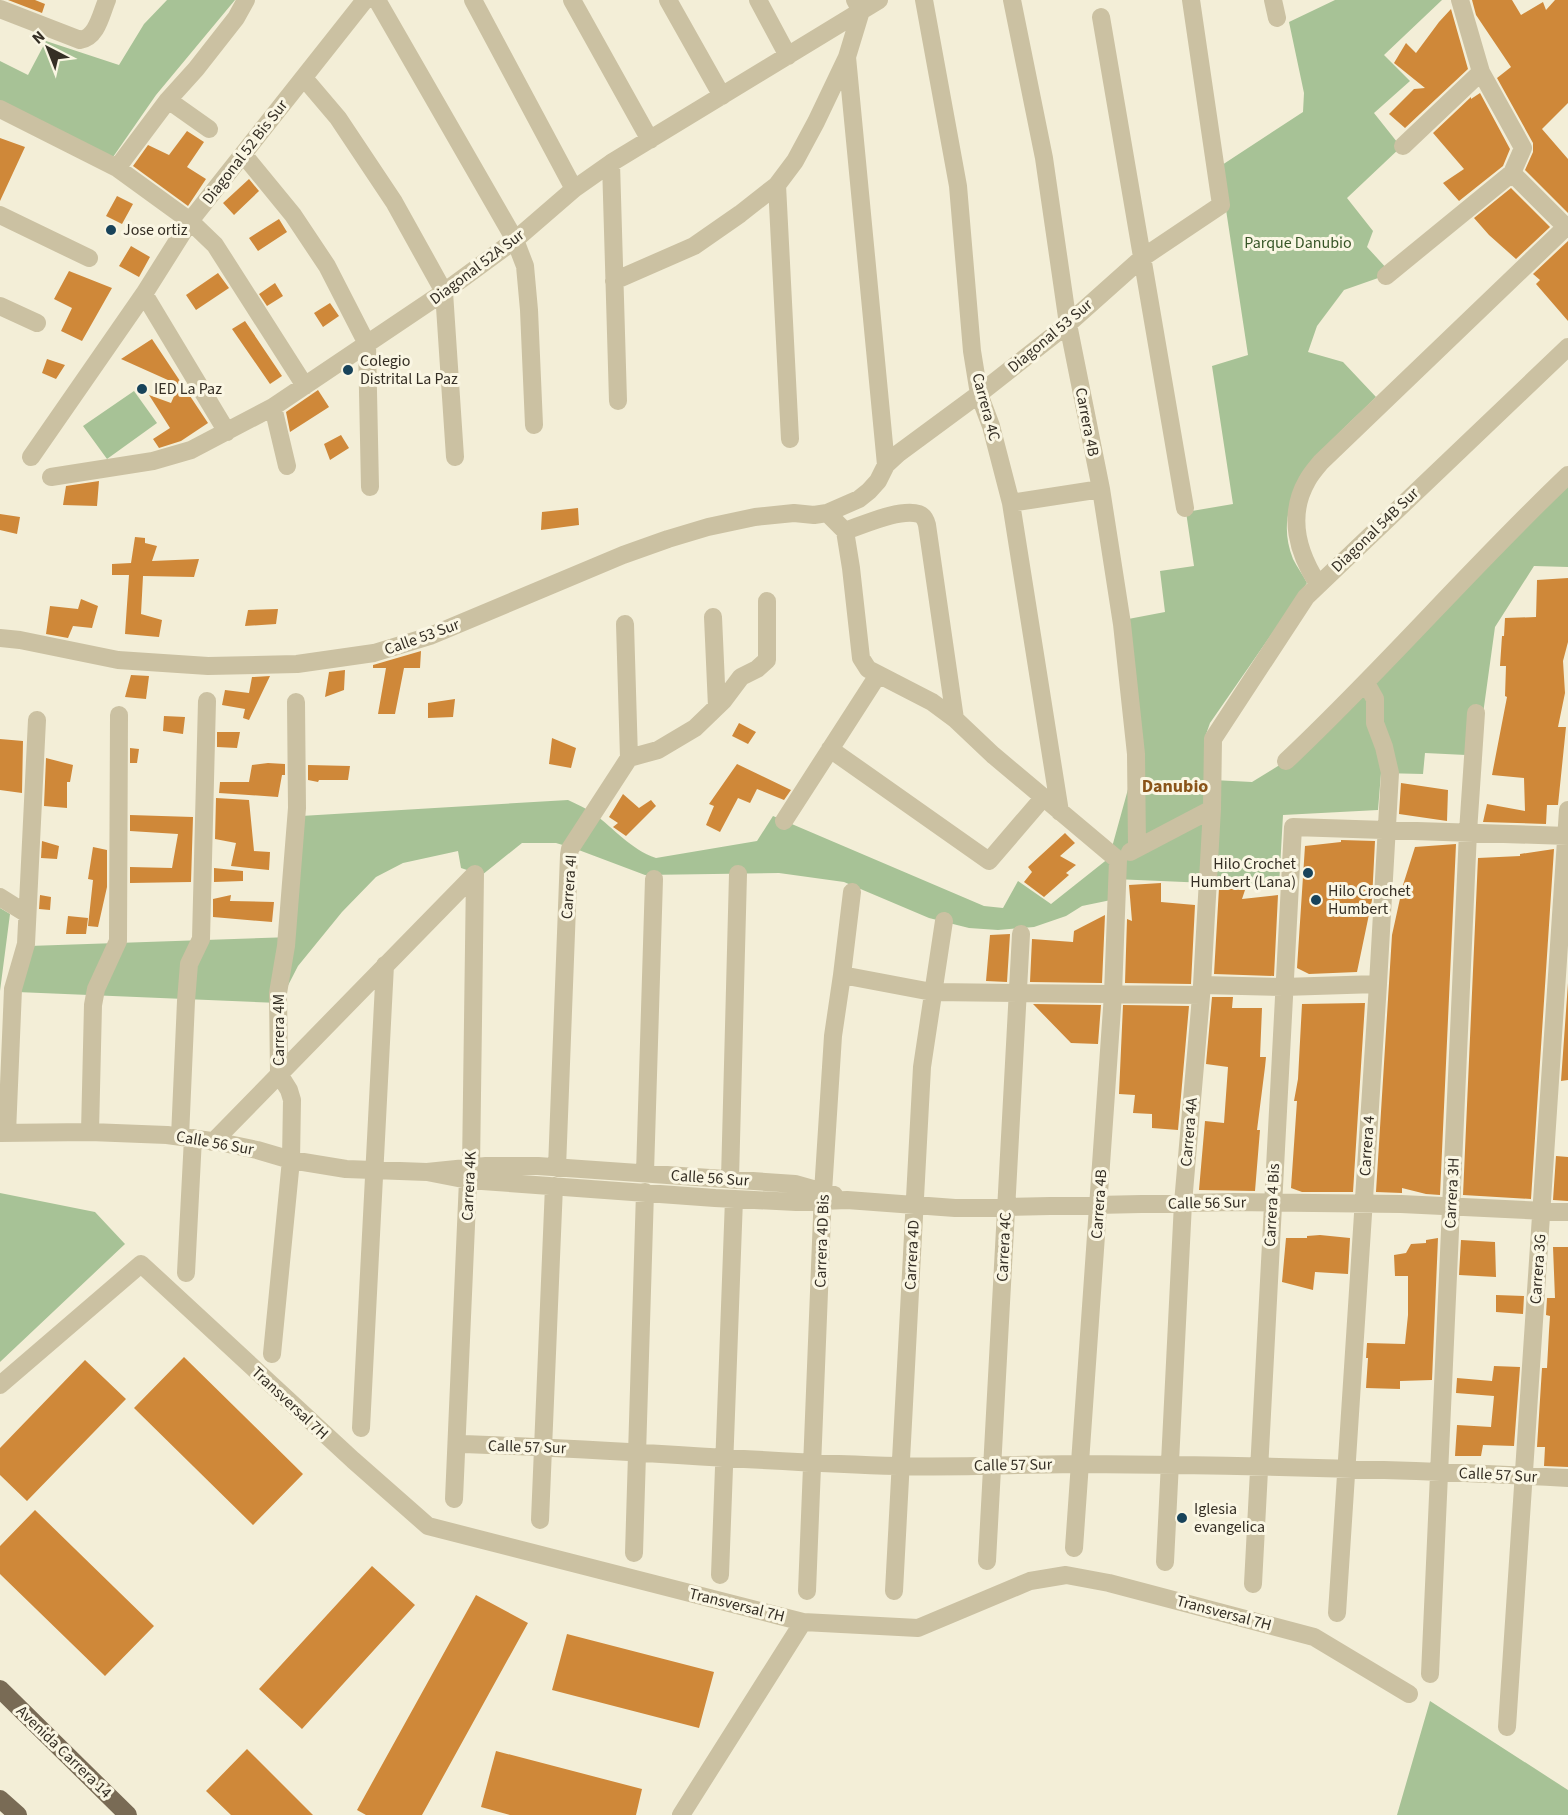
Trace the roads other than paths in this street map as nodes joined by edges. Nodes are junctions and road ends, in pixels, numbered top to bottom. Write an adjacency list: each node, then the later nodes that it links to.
1 (107, 0): 16 (street)
2 (246, 0): 24 (street)
3 (365, 0): 22 (street, Diagonal 52 Bis Sur)
4 (377, 0): 38 (street)
5 (473, 0): 34 (street)
6 (572, 0): 27 (street)
7 (668, 0): 23 (street)
8 (758, 0): 19 (street)
9 (879, 0): 15 (street, Diagonal 52A Sur)
10 (924, 0): 51 (street, Carrera 4C)
11 (1012, 0): 47 (street, Carrera 4B)
12 (1191, 0): 40 (street, Diagonal 53 Sur)
13 (1273, 0): 18 (street)
14 (1460, 0): 21 (street)
15 (858, 6): 19 (street, Diagonal 52A Sur); 20 (street)
16 (3, 9)
17 (1101, 17): 40 (street)
18 (1278, 18)
19 (788, 56): 23 (street, Diagonal 52A Sur)
20 (847, 57): 33 (street); 59 (street)
21 (1481, 72): 28 (street); 32 (street)
22 (304, 78): 29 (street, Diagonal 52 Bis Sur); 43 (street)
23 (722, 96): 27 (street, Diagonal 52A Sur)
24 (168, 100): 26 (street); 31 (street)
25 (0, 109): 31 (street)
26 (209, 129)
27 (650, 140): 30 (street, Diagonal 52A Sur)
28 (1403, 146)
29 (243, 154): 36 (street, Diagonal 52 Bis Sur); 48 (street)
30 (611, 163): 34 (street, Diagonal 52A Sur); 42 (street)
31 (117, 168): 36 (street)
32 (1512, 173): 37 (street); 41 (street)
33 (777, 184): 42 (street); 56 (street)
34 (574, 189): 38 (street, Diagonal 52A Sur)
35 (0, 215): 39 (street)
36 (190, 221): 44 (street, Diagonal 52 Bis Sur); 50 (street)
37 (1567, 228): 69 (street)
38 (515, 240): 43 (street, Diagonal 52A Sur); 54 (street)
39 (89, 258)
40 (1142, 258): 47 (street, Diagonal 53 Sur); 66 (street)
41 (1386, 276)
42 (614, 281): 52 (street)
43 (444, 292): 48 (street, Diagonal 52A Sur); 58 (street)
44 (144, 294): 55 (street); 57 (street, Diagonal 52 Bis Sur)
45 (0, 306): 46 (street)
46 (37, 323)
47 (1068, 324): 51 (street, Diagonal 53 Sur); 64 (street, Carrera 4B)
48 (367, 344): 50 (street, Diagonal 52A Sur); 63 (street)
49 (1568, 346): 69 (street, Diagonal 54B Sur)
50 (305, 386): 53 (street, Diagonal 52A Sur)
51 (979, 394): 59 (street, Diagonal 53 Sur); 65 (street, Carrera 4C)
52 (618, 401)
53 (273, 407): 55 (street, Diagonal 52A Sur); 60 (street)
54 (534, 425)
55 (227, 432): 62 (street, Diagonal 52A Sur)
56 (790, 438)
57 (31, 457)
58 (455, 457)
59 (886, 465): 67 (street, Diagonal 53 Sur)
60 (286, 466)
61 (1568, 475): 75 (street)
62 (51, 477)
63 (370, 487)
64 (1101, 489): 65 (street); 95 (street, Carrera 4B)
65 (1011, 503): 90 (street, Carrera 4C)
66 (1185, 508)
67 (827, 513): 68 (street); 73 (street, Calle 53 Sur)
68 (845, 531): 74 (street); 81 (street)
69 (1318, 584): 83 (street, Diagonal 54B Sur)
70 (767, 601): 78 (street)
71 (713, 617): 78 (street)
72 (625, 624): 85 (street)
73 (0, 638)
74 (878, 675): 81 (street); 84 (street)
75 (1366, 682): 86 (street); 92 (street, Carrera 4)
76 (207, 701): 115 (street)
77 (296, 702): 112 (street, Carrera 4M)
78 (717, 707): 85 (street)
79 (1476, 713): 93 (street, Carrera 3H)
80 (119, 715): 113 (street)
81 (955, 719): 87 (street)
82 (37, 720): 101 (street)
83 (1213, 739): 88 (street, Carrera 4A)
84 (830, 749): 87 (street); 91 (street)
85 (629, 758): 121 (street, Carrera 4I)
86 (1286, 761)
87 (1043, 798): 90 (street)
88 (1212, 809): 95 (street); 108 (street, Carrera 4A)
89 (1568, 810): 94 (street, Carrera 3G)
90 (1060, 812): 96 (street)
91 (784, 821)
92 (1386, 830): 93 (street); 106 (street, Carrera 4); 107 (street, Carrera 4 Bis)
93 (1468, 832): 94 (street); 131 (street, Carrera 3H)
94 (1567, 836): 133 (street, Carrera 3G)
95 (1137, 846): 96 (street)
96 (1118, 860): 111 (street, Carrera 4B)
97 (738, 874): 122 (street)
98 (654, 879): 119 (street)
99 (852, 892): 105 (street, Carrera 4D Bis)
100 (0, 897): 101 (street)
101 (27, 914): 114 (street)
102 (944, 921): 109 (street, Carrera 4D)
103 (1021, 934): 110 (street, Carrera 4C)
104 (385, 965): 112 (street); 118 (street); 120 (street, Carrera 4K)
105 (842, 975): 109 (street); 124 (street, Carrera 4D Bis)
106 (1378, 984): 107 (street); 128 (street, Carrera 4)
107 (1283, 987): 108 (street); 126 (street, Carrera 4 Bis)
108 (1201, 990): 111 (street); 127 (street, Carrera 4A)
109 (932, 992): 110 (street); 129 (street, Carrera 4D)
110 (1019, 992): 111 (street); 132 (street, Carrera 4C)
111 (1113, 994): 130 (street, Carrera 4B)
112 (279, 1074): 116 (street); 117 (street, Carrera 4M)
113 (90, 1132): 114 (street, Calle 56 Sur); 115 (street, Calle 56 Sur)
114 (4, 1133)
115 (187, 1138): 116 (street, Calle 56 Sur); 135 (street)
116 (213, 1142): 117 (street, Calle 56 Sur)
117 (291, 1160): 118 (street, Calle 56 Sur); 136 (street, Carrera 4M)
118 (375, 1170): 120 (street, Calle 56 Sur); 138 (street)
119 (645, 1173): 121 (street, Calle 56 Sur); 122 (street, Calle 56 Sur)
120 (470, 1174): 121 (street, Calle 56 Sur); 139 (street, Carrera 4K)
121 (556, 1177): 123 (street, Calle 56 Sur); 140 (street, Carrera 4I)
122 (730, 1179): 124 (street, Calle 56 Sur)
123 (645, 1192): 125 (street, Calle 56 Sur); 141 (street)
124 (823, 1196): 125 (street, Calle 56 Sur); 129 (street, Calle 56 Sur); 143 (street, Carrera 4D Bis)
125 (734, 1199): 142 (street)
126 (1272, 1202): 127 (street, Calle 56 Sur); 128 (street, Calle 56 Sur); 148 (street, Carrera 4 Bis)
127 (1183, 1203): 130 (street, Calle 56 Sur); 146 (street, Carrera 4A)
128 (1363, 1204): 131 (street, Calle 56 Sur); 149 (street, Carrera 4)
129 (915, 1205): 132 (street, Calle 56 Sur); 147 (street, Carrera 4D)
130 (1098, 1206): 132 (street, Calle 56 Sur); 144 (street, Carrera 4B)
131 (1452, 1206): 133 (street, Calle 56 Sur); 150 (street, Carrera 3H)
132 (1006, 1208): 145 (street, Carrera 4C)
133 (1542, 1211): 134 (street, Calle 56 Sur); 151 (street, Carrera 3G)
134 (1568, 1212)
135 (186, 1273)
136 (272, 1354)
137 (0, 1385): 164 (street, Transversal 7H)
138 (361, 1428)
139 (458, 1444): 140 (street, Calle 57 Sur); 153 (street, Carrera 4K)
140 (543, 1446): 141 (street, Calle 57 Sur); 154 (street, Carrera 4I)
141 (637, 1453): 142 (street, Calle 57 Sur); 156 (street)
142 (724, 1458): 143 (street, Calle 57 Sur); 159 (street)
143 (812, 1463): 147 (street, Calle 57 Sur); 161 (street, Carrera 4D Bis)
144 (1080, 1464): 145 (street, Calle 57 Sur); 146 (street, Calle 57 Sur); 155 (street, Carrera 4B)
145 (992, 1465): 147 (street, Calle 57 Sur); 157 (street, Carrera 4C)
146 (1170, 1465): 148 (street, Calle 57 Sur); 158 (street, Carrera 4A)
147 (901, 1466): 162 (street, Carrera 4D)
148 (1259, 1467): 149 (street, Calle 57 Sur); 160 (street, Carrera 4 Bis)
149 (1346, 1468): 150 (street, Calle 57 Sur); 163 (street, Carrera 4)
150 (1440, 1472): 151 (street, Calle 57 Sur); 165 (street, Carrera 3H)
151 (1524, 1476): 152 (street, Calle 57 Sur); 168 (street, Carrera 3G)
152 (1568, 1478)
153 (454, 1499)
154 (540, 1520)
155 (1074, 1548)
156 (634, 1553)
157 (987, 1561)
158 (1166, 1562)
159 (720, 1575)
160 (1253, 1584)
161 (807, 1591)
162 (894, 1591)
163 (1337, 1613)
164 (802, 1622): 167 (street, Transversal 7H); 172 (street)
165 (1430, 1674)
166 (0, 1689): 171 (main road, Avenida Carrera 14)
167 (1409, 1694)
168 (1508, 1727)
169 (0, 1799): 170 (main road)
170 (18, 1815)
171 (128, 1815)
172 (681, 1815)

